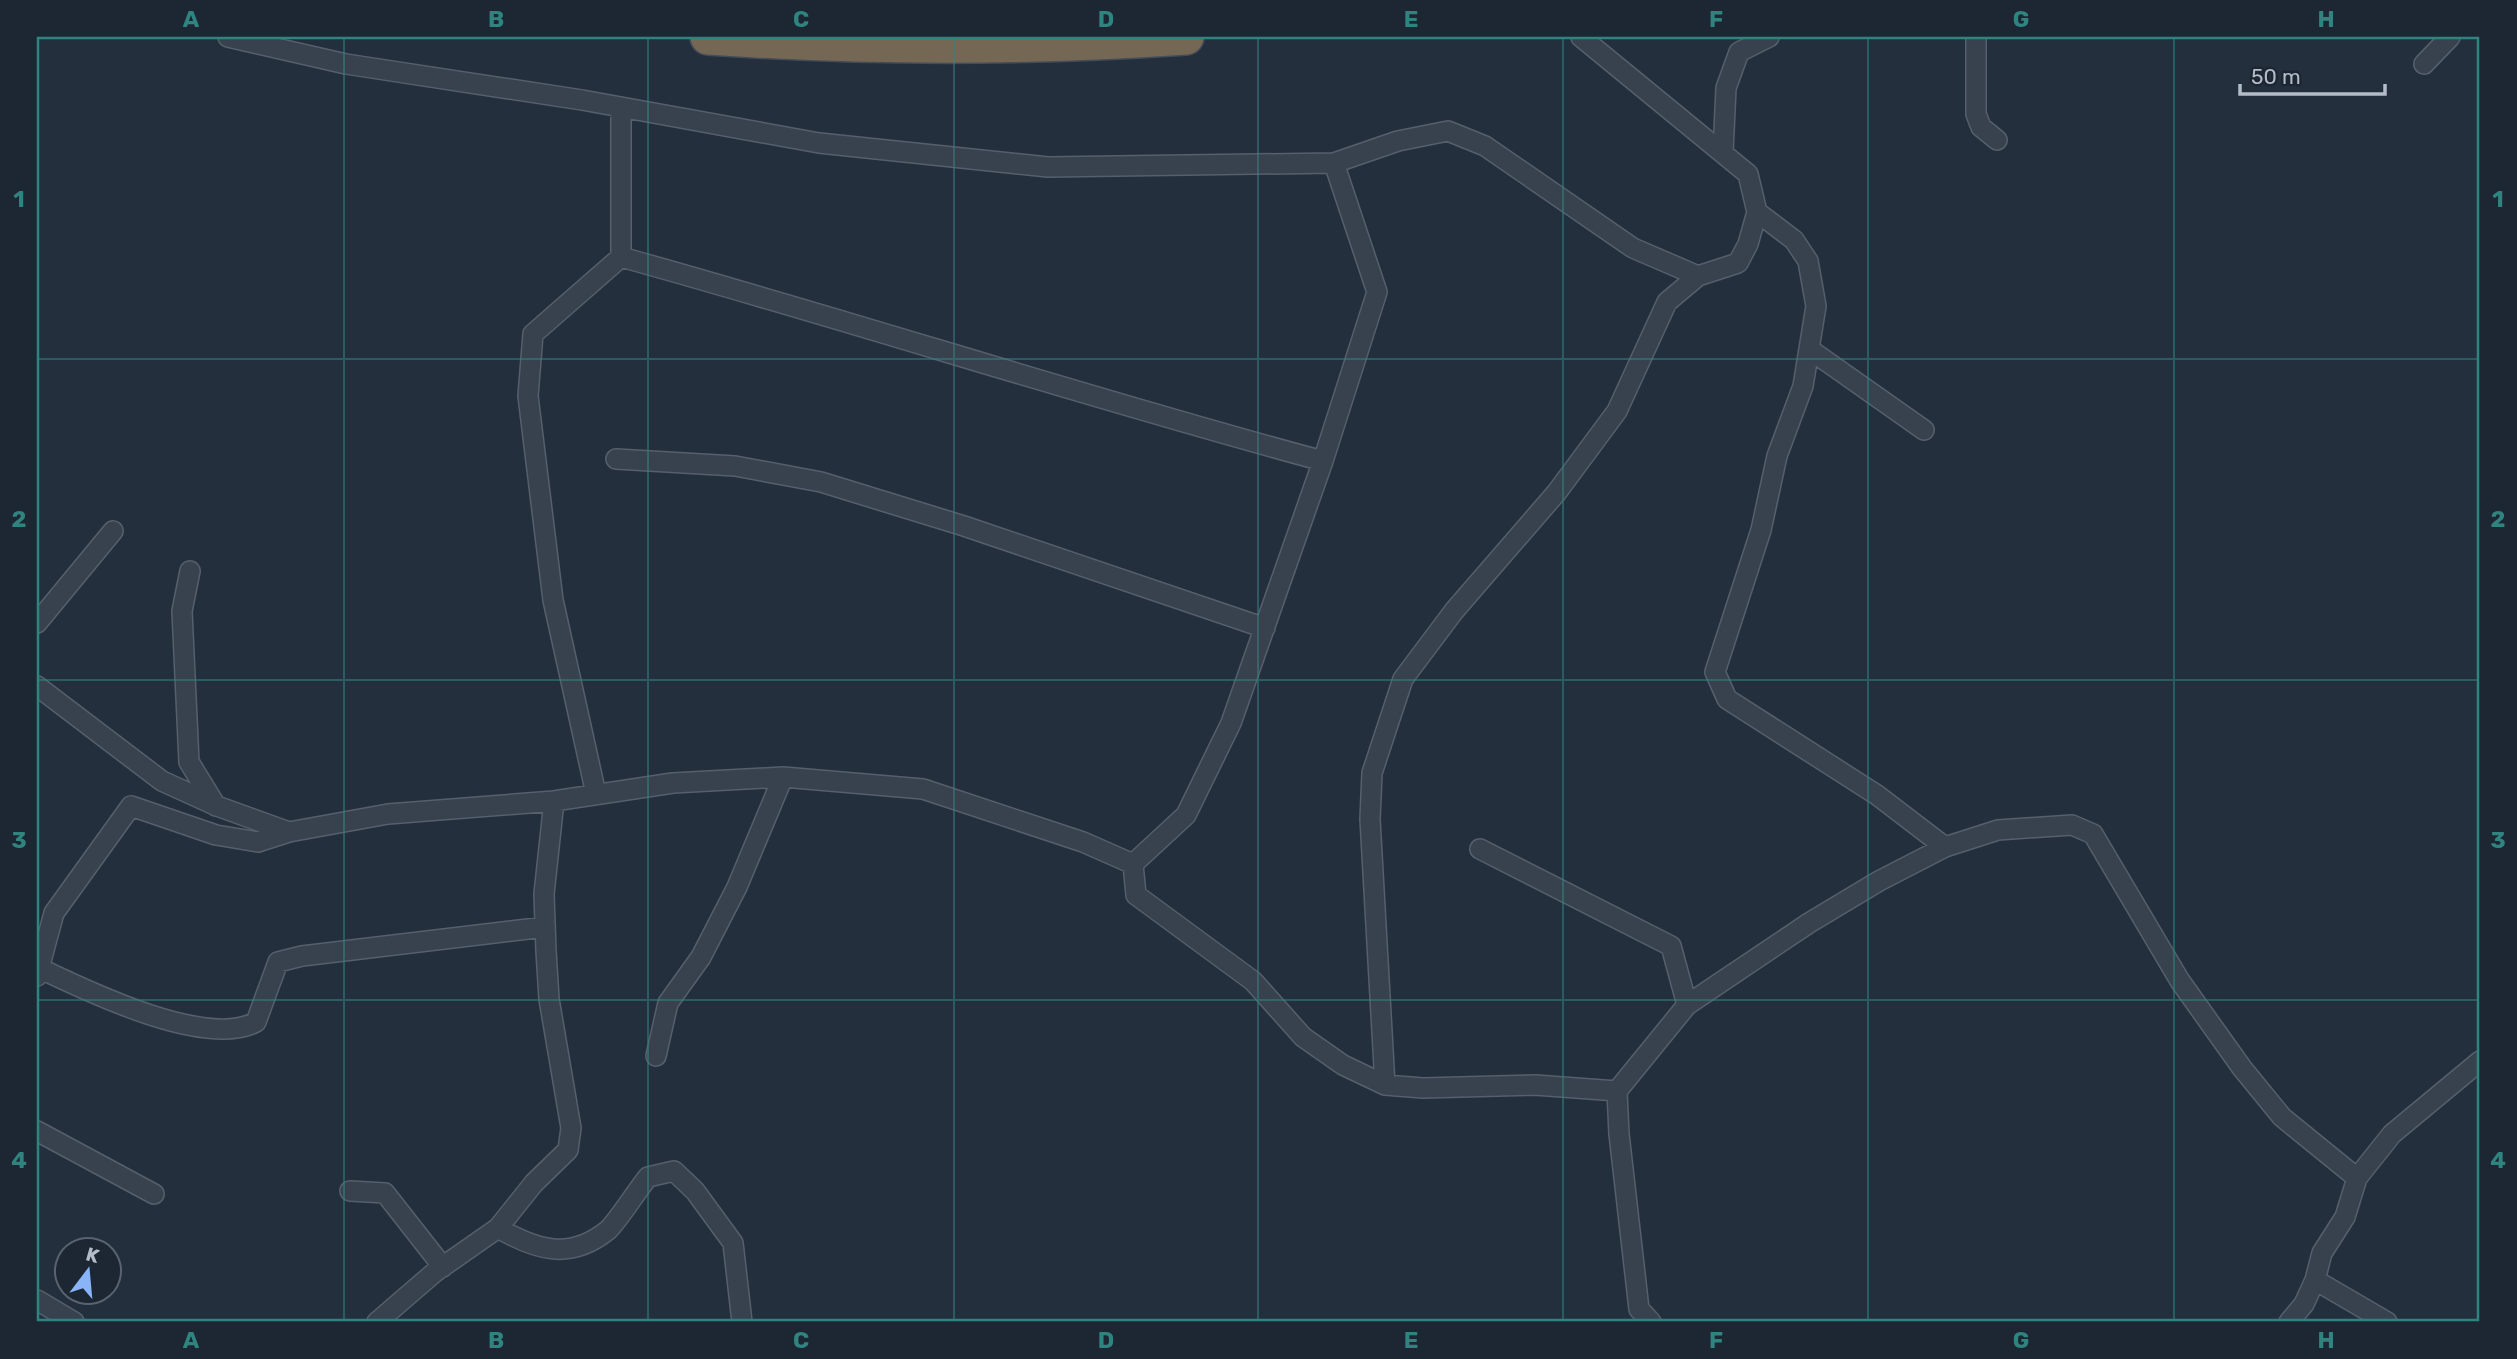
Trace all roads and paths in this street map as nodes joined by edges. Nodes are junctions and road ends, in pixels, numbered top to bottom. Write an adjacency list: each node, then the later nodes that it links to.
1 (228, 37): 9 (street)
2 (708, 37): 3 (highway)
3 (1186, 37)
4 (1581, 37): 11 (street)
5 (1769, 37): 11 (street)
6 (1976, 37): 10 (street)
7 (2450, 37): 8 (street)
8 (2424, 64)
9 (621, 107): 12 (street); 14 (street)
10 (1997, 140)
11 (1723, 153): 13 (street)
12 (1334, 163): 15 (street); 19 (street)
13 (1757, 212): 15 (street); 16 (street)
14 (621, 257): 19 (street); 26 (street)
15 (1698, 276): 38 (street)
16 (1808, 349): 17 (street); 30 (street)
17 (1924, 430)
18 (616, 459): 23 (street)
19 (1322, 461): 23 (street)
20 (113, 531): 22 (street)
21 (190, 571): 28 (street)
22 (37, 623)
23 (1265, 628): 32 (street)
24 (37, 686): 28 (street)
25 (783, 777): 26 (street); 32 (street); 36 (street)
26 (596, 794): 27 (street)
27 (554, 801): 29 (street); 33 (street)
28 (216, 806): 29 (street)
29 (289, 832): 34 (street)
30 (1945, 847): 35 (street); 41 (street)
31 (1480, 849): 35 (street)
32 (1133, 864): 38 (street)
33 (545, 927): 34 (street); 44 (street)
34 (38, 972)
35 (1687, 1005): 39 (street)
36 (656, 1056)
37 (2480, 1061): 41 (street)
38 (1385, 1085): 39 (street)
39 (1617, 1091): 51 (street)
40 (37, 1131): 43 (street)
41 (2357, 1178): 46 (street)
42 (350, 1191): 45 (street)
43 (154, 1194)
44 (498, 1228): 45 (street); 50 (street)
45 (443, 1267): 49 (street)
46 (2315, 1280): 52 (street); 53 (street)
47 (37, 1300): 48 (street)
48 (74, 1322)
49 (377, 1322)
50 (742, 1322)
51 (1651, 1322)
52 (2288, 1322)
53 (2387, 1322)

